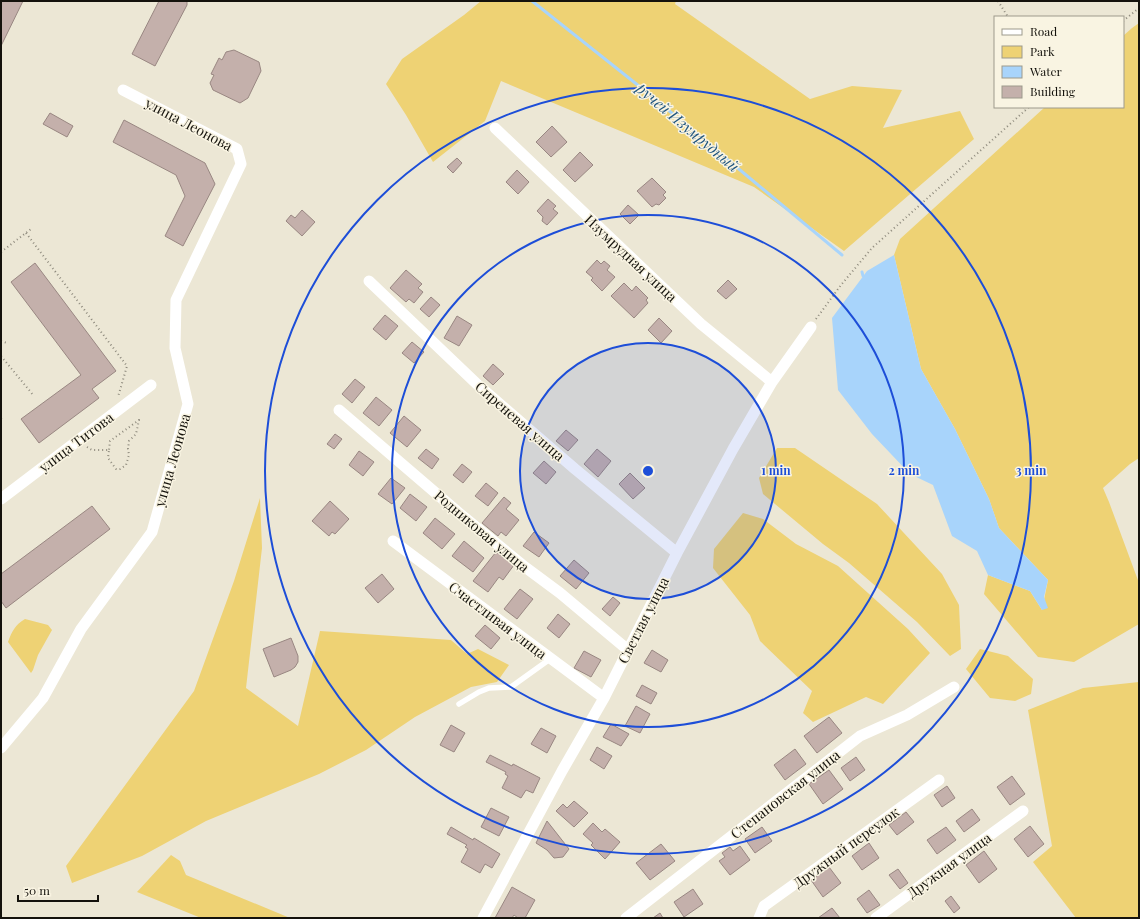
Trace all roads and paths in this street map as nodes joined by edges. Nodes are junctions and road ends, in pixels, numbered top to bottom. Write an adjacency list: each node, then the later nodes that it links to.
1 (998, 1): 3 (path)
2 (1139, 8): 4 (path)
3 (1007, 16)
4 (1124, 20)
5 (123, 90): 33 (street, улица Леонова)
6 (1024, 108): 8 (path)
7 (1028, 108): 8 (path)
8 (1025, 111): 14 (path)
9 (495, 128): 18 (street, Изумрудная улица)
10 (31, 229): 11 (path)
11 (26, 233): 12 (path); 21 (path)
12 (1, 252)
13 (369, 281): 27 (street, Сиреневая улица)
14 (811, 327): 18 (street, Светлая улица)
15 (1, 342): 16 (path)
16 (7, 343)
17 (1, 356): 20 (path)
18 (772, 382): 27 (street, Светлая улица)
19 (151, 385): 23 (street, улица Титова)
20 (34, 396)
21 (117, 400)
22 (338, 410): 28 (street, Родниковая улица)
23 (77, 441): 24 (path); 25 (street, улица Титова)
24 (109, 450): 24 (path)
25 (1, 499)
26 (393, 541): 29 (street, Счастливая улица)
27 (677, 553): 28 (street, Светлая улица)
28 (628, 650): 31 (street, Светлая улица)
29 (550, 659): 31 (street, Счастливая улица); 32 (lane)
30 (954, 687): 37 (street, Степановская улица)
31 (604, 698): 36 (street, Светлая улица)
32 (458, 704)
33 (1, 748)
34 (939, 780): 38 (street, Дружный переулок)
35 (1023, 811): 39 (street, Дружная улица)
36 (482, 918)
37 (626, 918)
38 (760, 918)
39 (876, 918)

